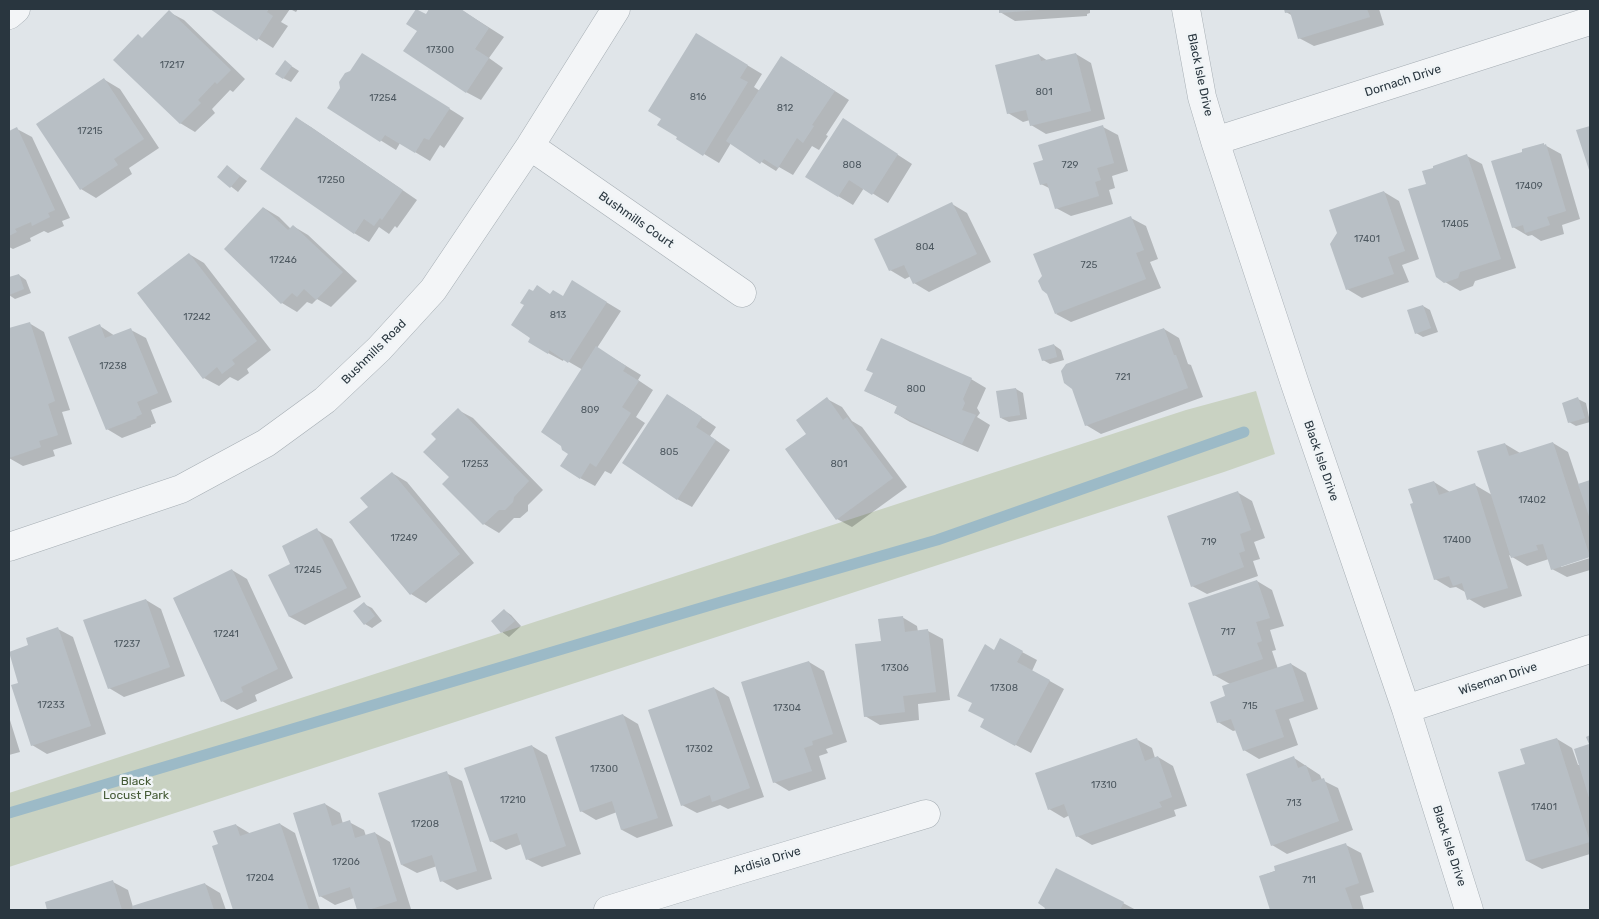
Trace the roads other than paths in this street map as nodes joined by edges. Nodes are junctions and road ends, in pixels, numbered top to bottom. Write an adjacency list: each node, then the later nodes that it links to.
1 (16, 9): 4 (street)
2 (616, 9): 7 (street, Bushmills Road)
3 (1186, 9): 6 (street, Black Isle Drive)
4 (9, 15)
5 (1590, 21): 6 (street, Dornach Drive)
6 (1215, 141): 11 (street, Black Isle Drive)
7 (530, 146): 8 (street, Bushmills Court); 9 (street, Bushmills Road)
8 (742, 293)
9 (9, 547)
10 (1590, 649): 11 (street, Wiseman Drive)
11 (1406, 709): 14 (street, Black Isle Drive)
12 (926, 814): 13 (street, Ardisia Drive)
13 (608, 910)
14 (1469, 910)

